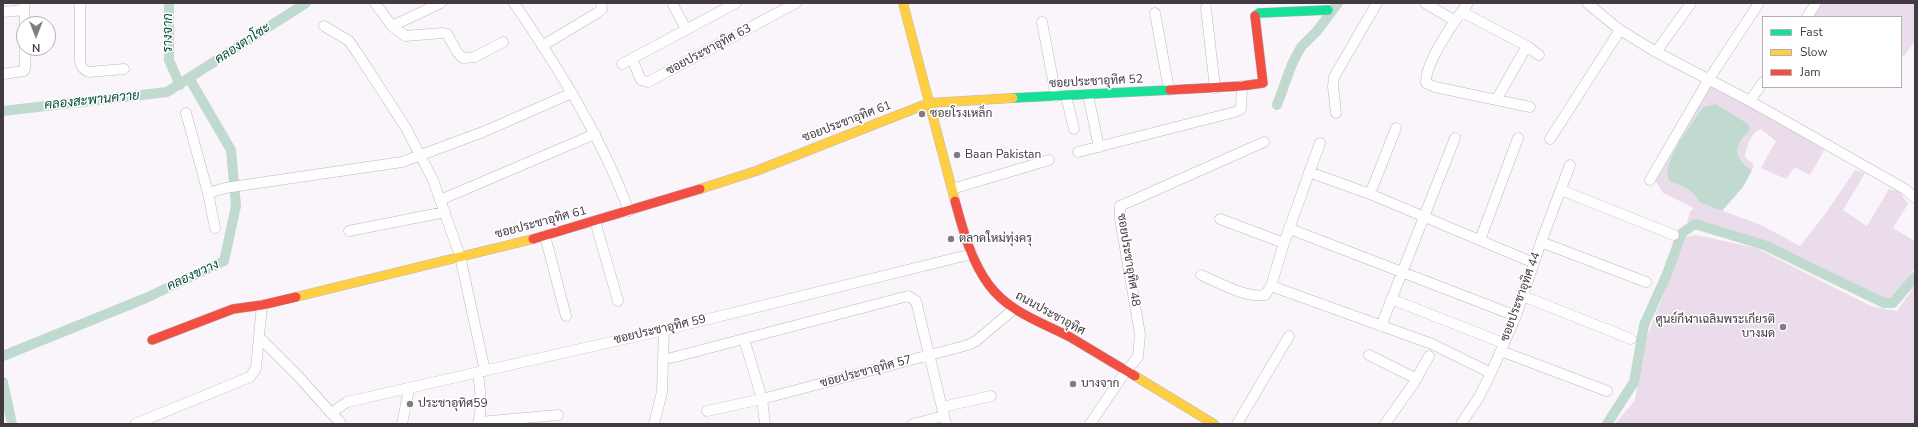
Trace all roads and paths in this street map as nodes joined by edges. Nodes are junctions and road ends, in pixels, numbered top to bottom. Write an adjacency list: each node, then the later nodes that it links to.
1 (80, 3): 38 (street)
2 (375, 3): 27 (street)
3 (441, 3): 27 (street)
4 (514, 3): 31 (street)
5 (601, 3): 31 (street)
6 (672, 3): 28 (street)
7 (736, 3): 28 (street)
8 (796, 3): 36 (street, ซอยประชาอุทิศ 63)
9 (903, 3): 51 (street, ถนนประชาอุทิศ)
10 (1377, 3): 54 (street)
11 (1425, 3): 24 (street)
12 (1468, 3): 21 (street)
13 (1691, 3): 33 (street)
14 (1759, 3): 40 (street)
15 (1816, 3): 23 (street)
16 (1591, 4): 29 (street)
17 (24, 7): 20 (street)
18 (1206, 8): 43 (street)
19 (1328, 10): 42 (street, ซอยประชาอุทิศ 52)
20 (3, 12)
21 (1462, 12): 24 (street); 32 (street)
22 (1155, 13): 44 (street)
23 (1808, 16)
24 (1455, 20): 49 (street)
25 (1042, 22): 47 (street)
26 (324, 26): 65 (street)
27 (392, 26): 30 (street)
28 (686, 29): 36 (street)
29 (1620, 30): 33 (street); 60 (street)
30 (503, 42)
31 (542, 46): 45 (street)
32 (1527, 46): 34 (street); 49 (street)
33 (1656, 52): 40 (street)
34 (1539, 55)
35 (25, 56): 39 (street)
36 (632, 59): 37 (street)
37 (622, 64)
38 (124, 69)
39 (3, 74)
40 (1709, 79): 50 (street); 69 (street)
41 (1762, 83): 50 (street)
42 (1242, 86): 43 (street, ซอยประชาอุทิศ 52); 63 (street)
43 (1215, 88): 44 (street, ซอยประชาอุทิศ 52)
44 (1169, 90): 46 (street, ซอยประชาอุทิศ 52)
45 (572, 93): 57 (street); 65 (street)
46 (1088, 95): 48 (street, ซอยประชาอุทิศ 52); 63 (street)
47 (1056, 96): 48 (street, ซอยประชาอุทิศ 52); 51 (street, ซอยประชาอุทิศ 52)
48 (1066, 96): 56 (street)
49 (1496, 100): 52 (street)
50 (1750, 101): 74 (street)
51 (929, 103): 70 (street, ถนนประชาอุทิศ); 76 (street, ซอยประชาอุทิศ 61)
52 (1530, 108)
53 (186, 113): 72 (street)
54 (1336, 113)
55 (1396, 128): 73 (street)
56 (1074, 129)
57 (595, 134): 75 (street); 76 (street)
58 (1456, 138): 78 (street)
59 (1518, 138): 86 (street)
60 (1550, 139)
61 (1264, 142): 115 (street, ซอยประชาอุทิศ 48)
62 (1320, 143): 68 (street)
63 (1099, 147): 64 (street)
64 (1078, 152)
65 (420, 156): 72 (street); 75 (street)
66 (1049, 160): 70 (street)
67 (1570, 165): 71 (street, ซอยประชาอุทิศ 44)
68 (1309, 172): 73 (street); 82 (street)
69 (1650, 180)
70 (952, 189): 89 (street, ถนนประชาอุทิศ)
71 (1561, 190): 84 (street); 87 (street, ซอยประชาอุทิศ 44)
72 (208, 193): 81 (street)
73 (1370, 194): 78 (street)
74 (1915, 198)
75 (440, 200): 77 (street)
76 (629, 211): 80 (street, ซอยประชาอุทิศ 61)
77 (445, 212): 83 (street); 90 (street)
78 (1424, 216): 86 (street); 92 (street)
79 (1220, 219): 88 (street)
80 (595, 221): 85 (street, ซอยประชาอุทิศ 61); 98 (street)
81 (215, 228)
82 (1290, 229): 88 (street); 92 (street)
83 (349, 231)
84 (1674, 235)
85 (545, 236): 90 (street, ซอยประชาอุทิศ 61); 101 (street)
86 (1480, 240): 91 (street)
87 (1541, 242): 91 (street, ซอยประชาอุทิศ 44); 94 (street)
88 (1284, 243): 95 (street)
89 (972, 254): 100 (street, ถนนประชาอุทิศ); 104 (street, ซอยประชาอุทิศ 59)
90 (460, 256): 99 (street, ซอยประชาอุทิศ 61); 116 (street)
91 (1534, 263): 96 (street, ซอยประชาอุทิศ 44)
92 (1403, 272): 97 (street); 102 (street)
93 (1201, 275): 95 (street)
94 (1646, 282)
95 (1271, 286): 103 (street)
96 (1523, 296): 102 (street, ซอยประชาอุทิศ 44); 108 (street)
97 (1391, 300): 103 (street); 110 (street)
98 (618, 301)
99 (262, 305): 106 (street); 109 (street, ซอยประชาอุทิศ 61)
100 (1014, 309): 112 (street, ซอยประชาอุทิศ 57); 115 (street, ถนนประชาอุทิศ)
101 (566, 316)
102 (1516, 316): 110 (street, ซอยประชาอุทิศ 44)
103 (1381, 326): 117 (street)
104 (664, 330): 116 (street, ซอยประชาอุทิศ 59); 131 (street)
105 (1289, 336): 136 (street)
106 (260, 338): 124 (street); 129 (street)
107 (744, 338): 112 (street); 114 (street); 122 (street)
108 (1631, 338)
109 (152, 340)
110 (1502, 347): 117 (street, ซอยประชาอุทิศ 44); 120 (street)
111 (1369, 355): 118 (street)
112 (929, 356): 122 (street, ซอยประชาอุทิศ 57); 126 (street)
113 (1429, 356): 118 (street)
114 (671, 358)
115 (1126, 371): 134 (street); 135 (street, ถนนประชาอุทิศ)
116 (482, 372): 119 (street, ซอยประชาอุทิศ 59); 128 (street)
117 (1491, 373): 138 (street, ซอยประชาอุทิศ 44)
118 (1417, 379): 137 (street)
119 (409, 389): 124 (street, ซอยประชาอุทิศ 59); 130 (street)
120 (1607, 391)
121 (991, 396): 126 (street)
122 (762, 399): 123 (street, ซอยประชาอุทิศ 57); 132 (street)
123 (707, 411)
124 (332, 413): 127 (street)
125 (558, 415): 128 (street)
126 (944, 416): 133 (street)
127 (340, 422)
128 (478, 423)
129 (135, 424)
130 (402, 424)
131 (654, 424)
132 (765, 424)
133 (913, 424)
134 (1090, 424)
135 (1214, 424)
136 (1236, 424)
137 (1385, 424)
138 (1461, 424)

